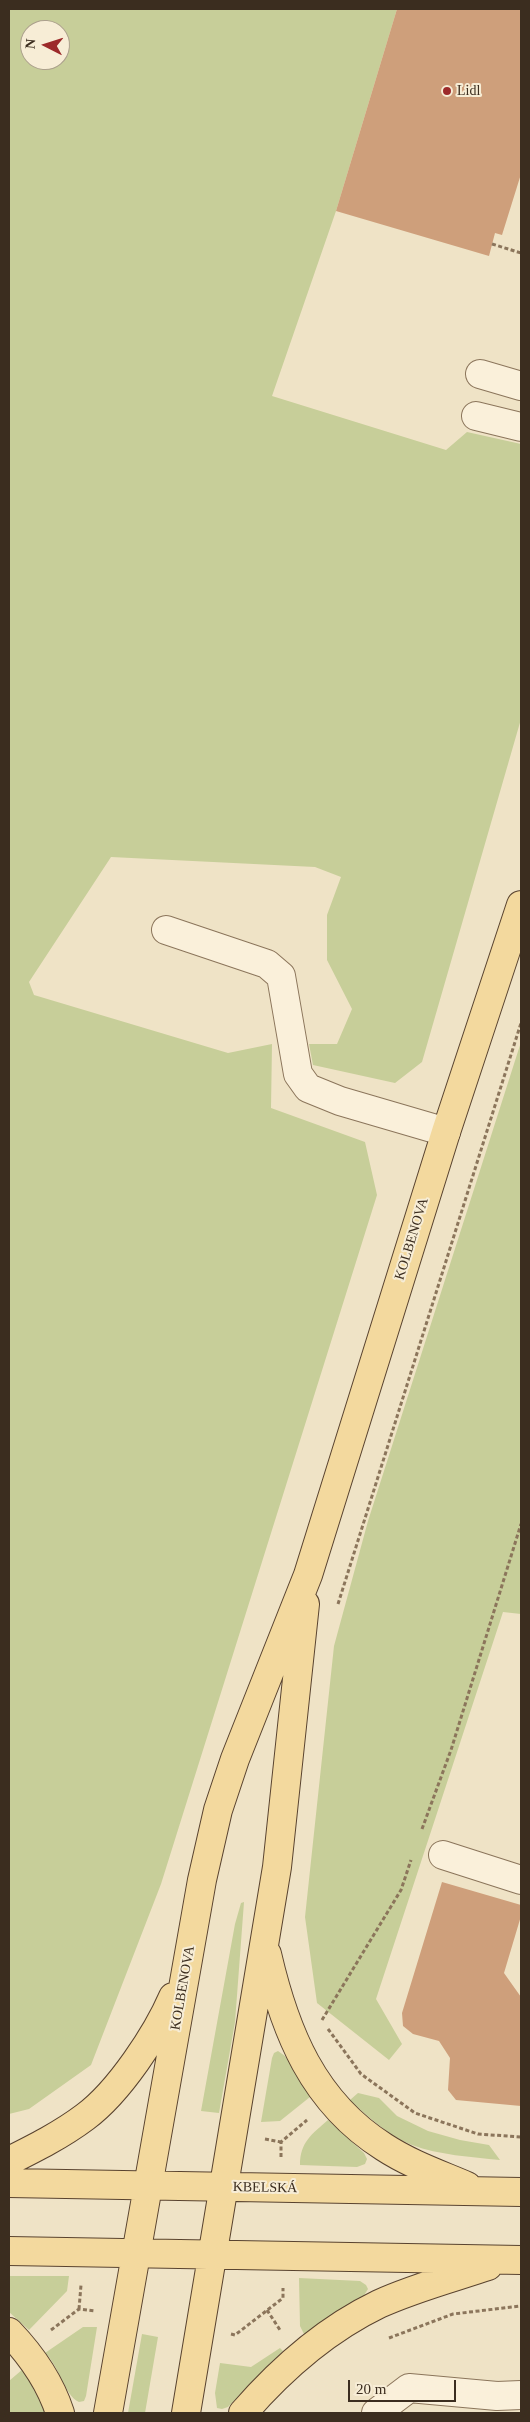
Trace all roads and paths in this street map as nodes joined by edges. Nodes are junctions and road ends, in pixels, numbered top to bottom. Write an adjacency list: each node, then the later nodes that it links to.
1 (492, 244): 2 (path)
2 (521, 253)
3 (480, 374): 4 (lane)
4 (521, 386)
5 (476, 416): 6 (lane)
6 (521, 427)
7 (521, 905): 10 (main road, KOLBENOVA)
8 (166, 930): 10 (lane)
9 (521, 1023): 13 (path)
10 (446, 1132): 12 (main road, KOLBENOVA)
11 (521, 1524): 14 (path)
12 (308, 1575): 18 (main road, KOLBENOVA); 19 (main road, KOLBENOVA)
13 (338, 1606)
14 (421, 1834)
15 (414, 1852): 21 (path)
16 (443, 1855): 17 (lane)
17 (521, 1880)
18 (265, 1944): 23 (main road, KOLBENOVA); 31 (main road)
19 (187, 1965): 26 (main road); 29 (main road, KOLBENOVA)
20 (317, 2013): 21 (path)
21 (322, 2021): 24 (path)
22 (314, 2115): 25 (path)
23 (245, 2136): 25 (path); 30 (main road, KOLBENOVA)
24 (521, 2137)
25 (281, 2142): 27 (path)
26 (9, 2161)
27 (281, 2165)
28 (9, 2183): 29 (main road, KBELSKÁ)
29 (148, 2185): 30 (main road, KBELSKÁ); 34 (main road, KOLBENOVA)
30 (224, 2186): 31 (main road, KBELSKÁ); 35 (main road, KOLBENOVA)
31 (480, 2192): 32 (main road, KBELSKÁ)
32 (521, 2192)
33 (9, 2251): 34 (main road)
34 (136, 2253): 35 (main road); 50 (main road, KOLBENOVA)
35 (212, 2254): 36 (main road); 51 (main road, KOLBENOVA)
36 (515, 2259): 52 (main road)
37 (82, 2276): 40 (path)
38 (283, 2284): 41 (path)
39 (521, 2306): 47 (path)
40 (79, 2308): 42 (path); 46 (path)
41 (266, 2310): 43 (path); 45 (path)
42 (100, 2312)
43 (281, 2331)
44 (9, 2332): 49 (main road)
45 (235, 2334)
46 (44, 2336)
47 (383, 2340)
48 (504, 2401): 53 (lane)
49 (60, 2413)
50 (108, 2413)
51 (186, 2413)
52 (243, 2413)
53 (376, 2413)

